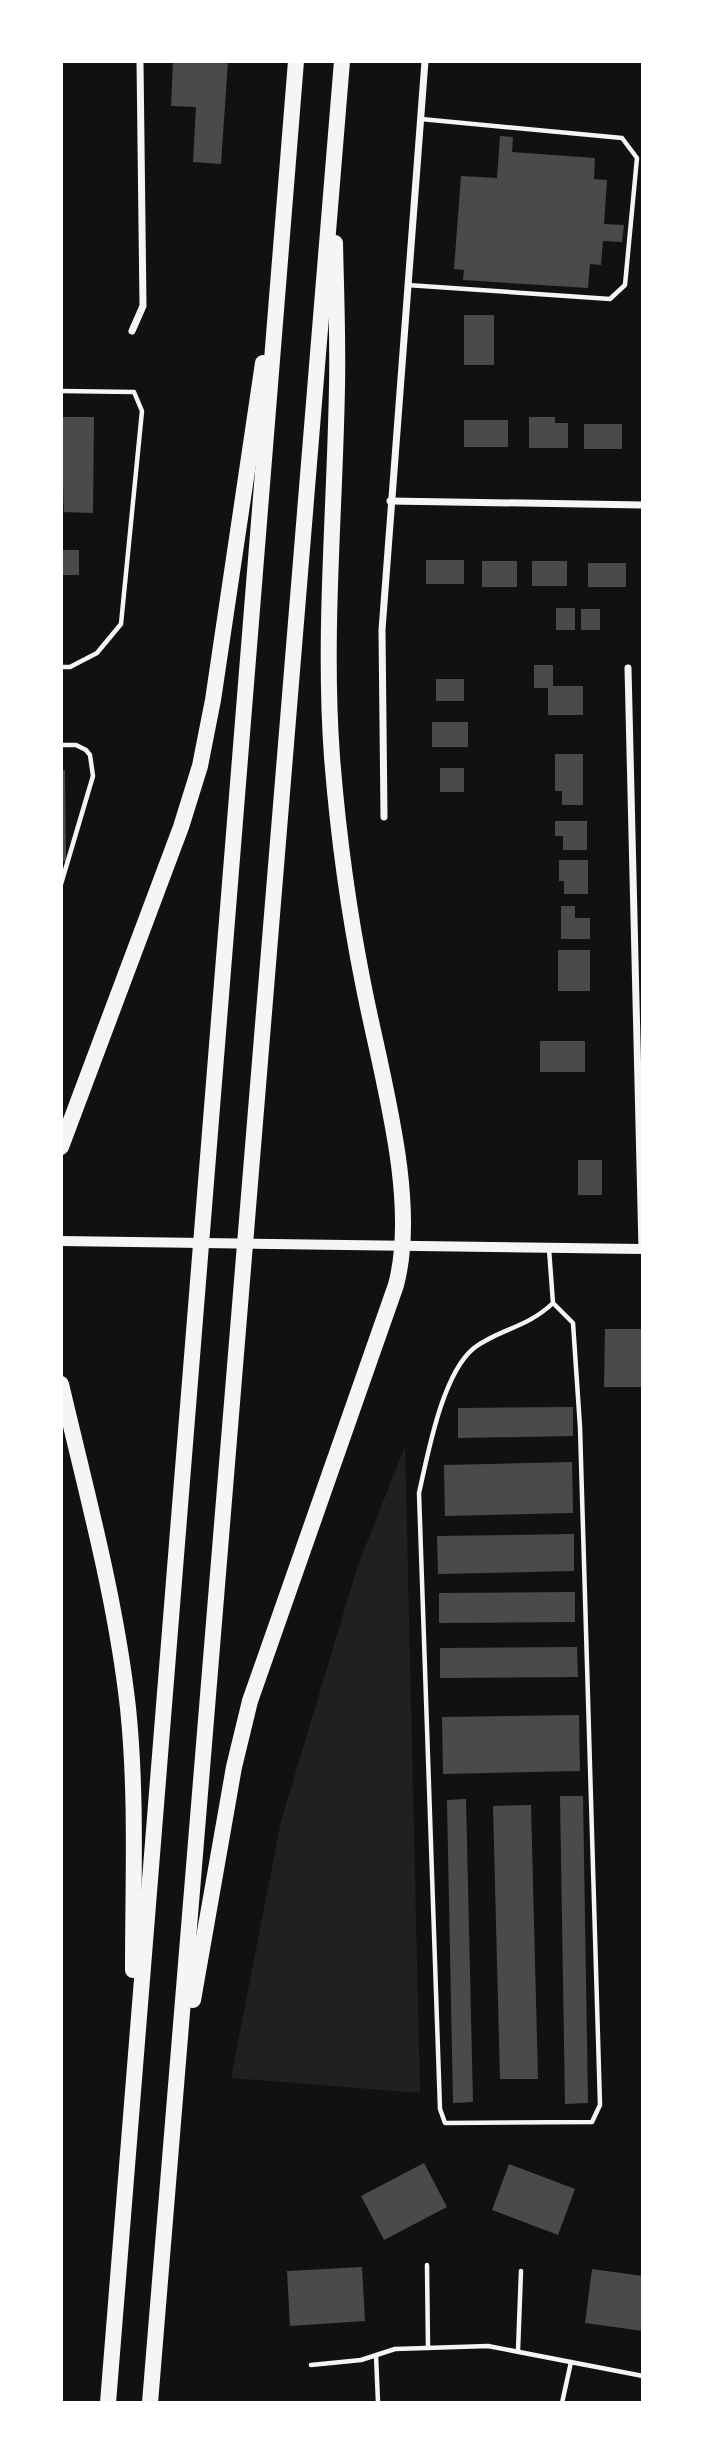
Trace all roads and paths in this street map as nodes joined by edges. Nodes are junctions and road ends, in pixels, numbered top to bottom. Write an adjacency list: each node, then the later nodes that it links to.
1 (140, 61): 9 (street)
2 (296, 61): 7 (highway)
3 (342, 61): 6 (highway)
4 (425, 61): 5 (street)
5 (421, 119): 8 (street); 8 (lane)
6 (332, 160): 21 (highway); 27 (highway)
7 (283, 239): 19 (highway); 26 (highway)
8 (407, 285): 11 (street)
9 (132, 331)
10 (61, 391): 13 (lane)
11 (390, 501): 12 (street); 16 (street)
12 (643, 505)
13 (61, 667)
14 (628, 668): 23 (street)
15 (61, 745): 17 (lane)
16 (384, 817)
17 (63, 877): 18 (lane)
18 (61, 884)
19 (61, 1147)
20 (61, 1241): 21 (street)
21 (404, 1246): 22 (street); 27 (highway)
22 (549, 1248): 23 (street); 24 (lane)
23 (642, 1249)
24 (553, 1303): 24 (lane)
25 (61, 1384): 26 (highway)
26 (134, 2073): 36 (highway)
27 (177, 2086): 37 (highway)
28 (427, 2265): 30 (lane)
29 (521, 2271): 31 (lane)
30 (428, 2348): 31 (lane); 32 (lane)
31 (518, 2351): 33 (lane)
32 (376, 2355): 34 (lane); 38 (lane)
33 (571, 2362): 35 (lane); 39 (lane)
34 (311, 2365)
35 (643, 2376)
36 (108, 2403)
37 (150, 2403)
38 (378, 2403)
39 (562, 2403)

